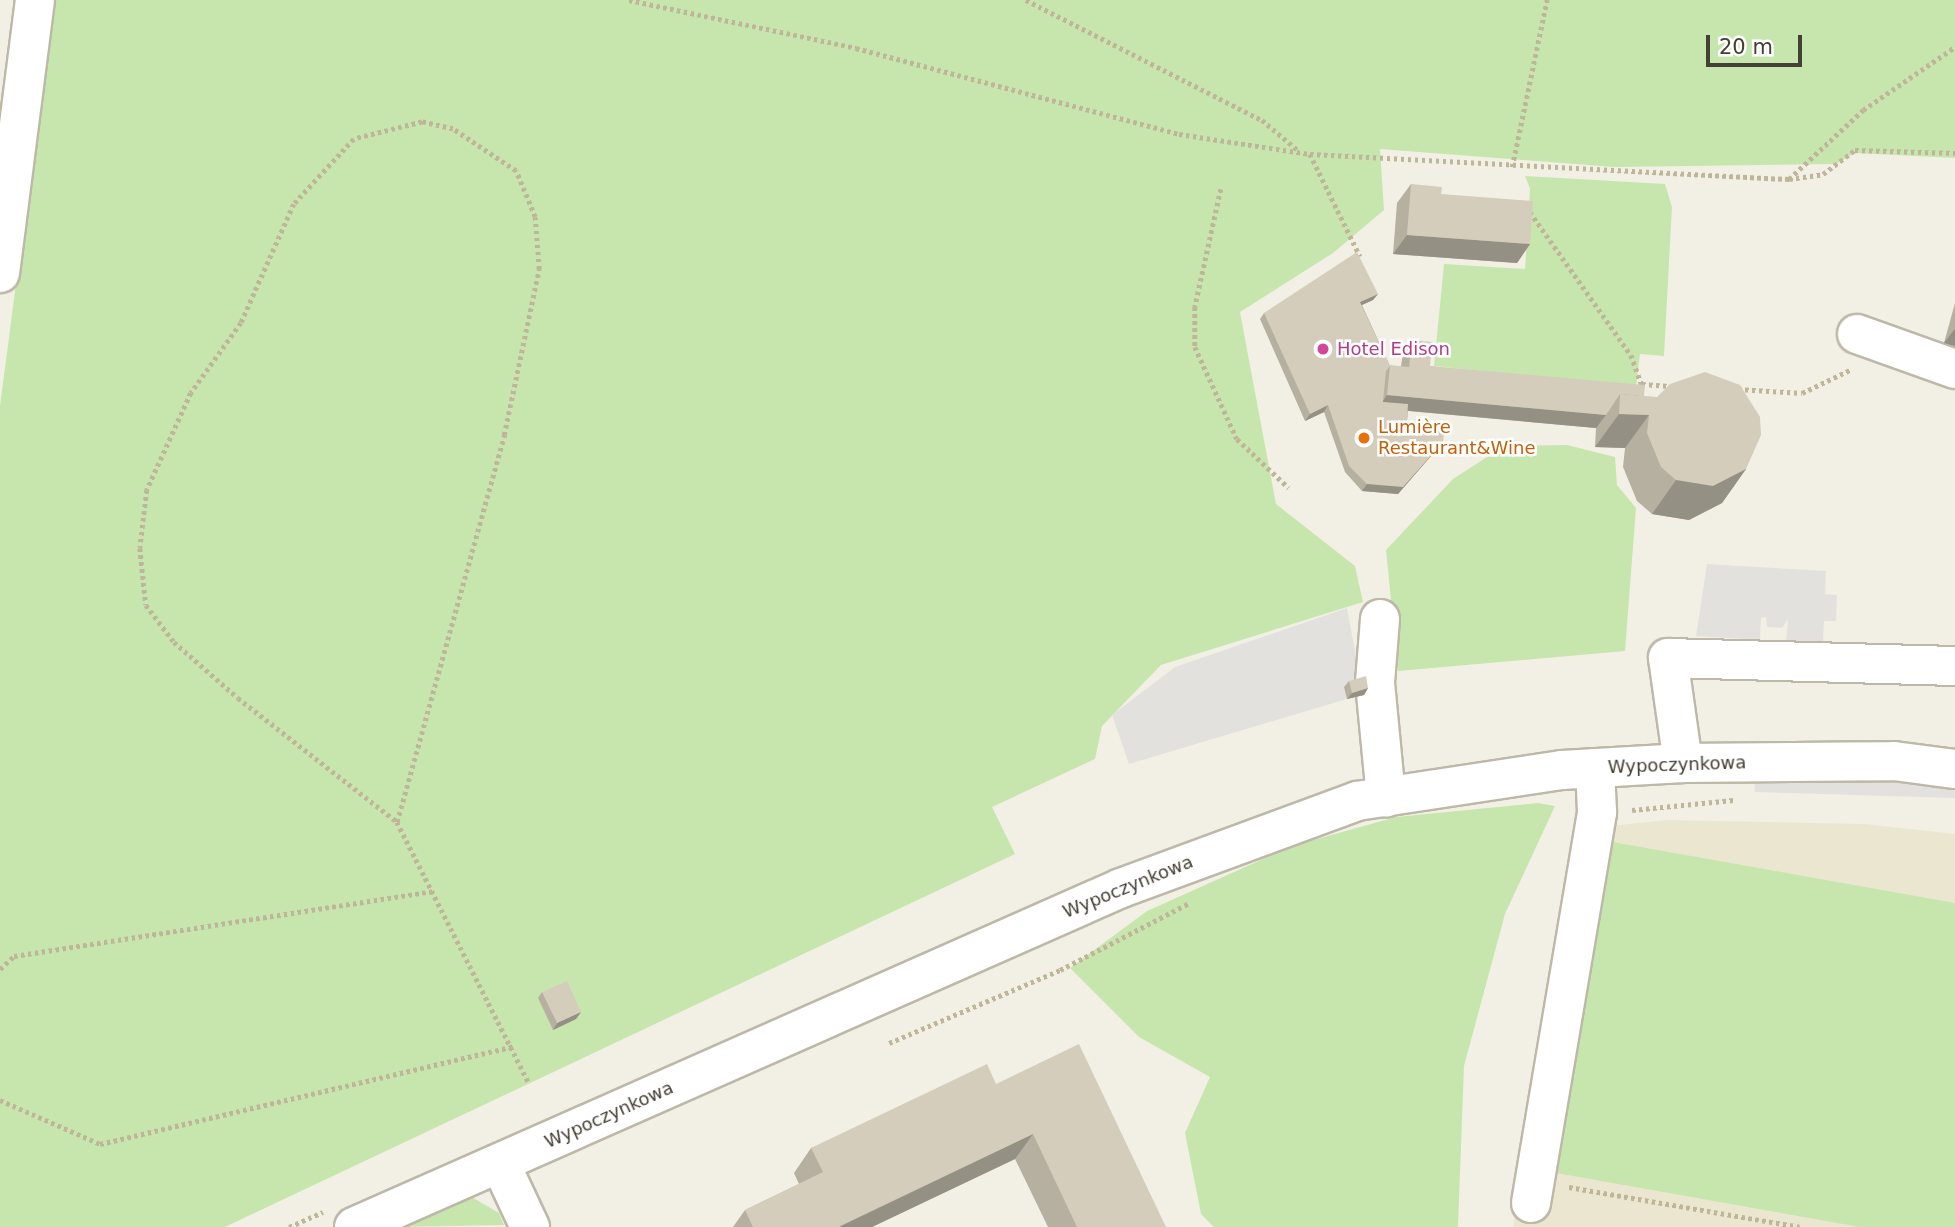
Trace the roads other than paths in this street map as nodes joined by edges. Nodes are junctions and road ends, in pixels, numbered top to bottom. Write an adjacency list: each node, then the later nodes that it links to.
1 (35, 0): 2 (street)
2 (0, 273)
3 (1868, 339): 4 (street)
4 (1955, 369)
5 (1380, 619): 10 (street)
6 (1955, 666): 7 (street)
7 (1683, 763): 8 (street, Wypoczynkowa); 9 (street, Wypoczynkowa)
8 (1595, 768): 10 (street, Wypoczynkowa); 12 (street)
9 (1955, 769)
10 (1386, 797): 11 (street, Wypoczynkowa)
11 (500, 1163): 13 (street, Wypoczynkowa); 14 (street)
12 (1532, 1192)
13 (354, 1227)
14 (530, 1227)

